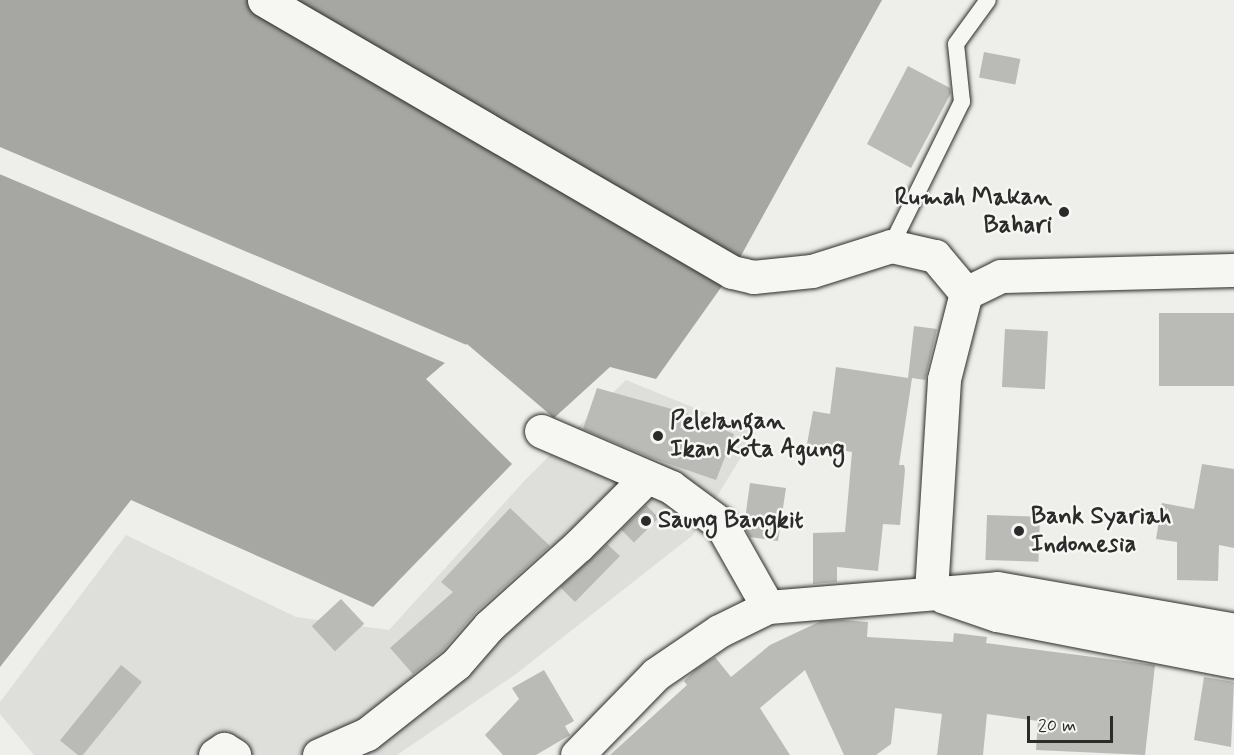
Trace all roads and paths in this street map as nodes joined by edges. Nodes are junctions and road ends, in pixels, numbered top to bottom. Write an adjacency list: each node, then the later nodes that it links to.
1 (264, 0): 3 (street)
2 (988, 0): 3 (lane)
3 (891, 246): 5 (street)
4 (1234, 270): 5 (street)
5 (966, 293): 8 (street)
6 (542, 431): 7 (street)
7 (646, 478): 9 (street); 14 (street)
8 (931, 592): 9 (street); 10 (street); 11 (street)
9 (768, 608): 15 (street)
10 (1234, 630)
11 (1234, 661)
12 (215, 755): 13 (street)
13 (234, 755)
14 (319, 755)
15 (577, 755)

